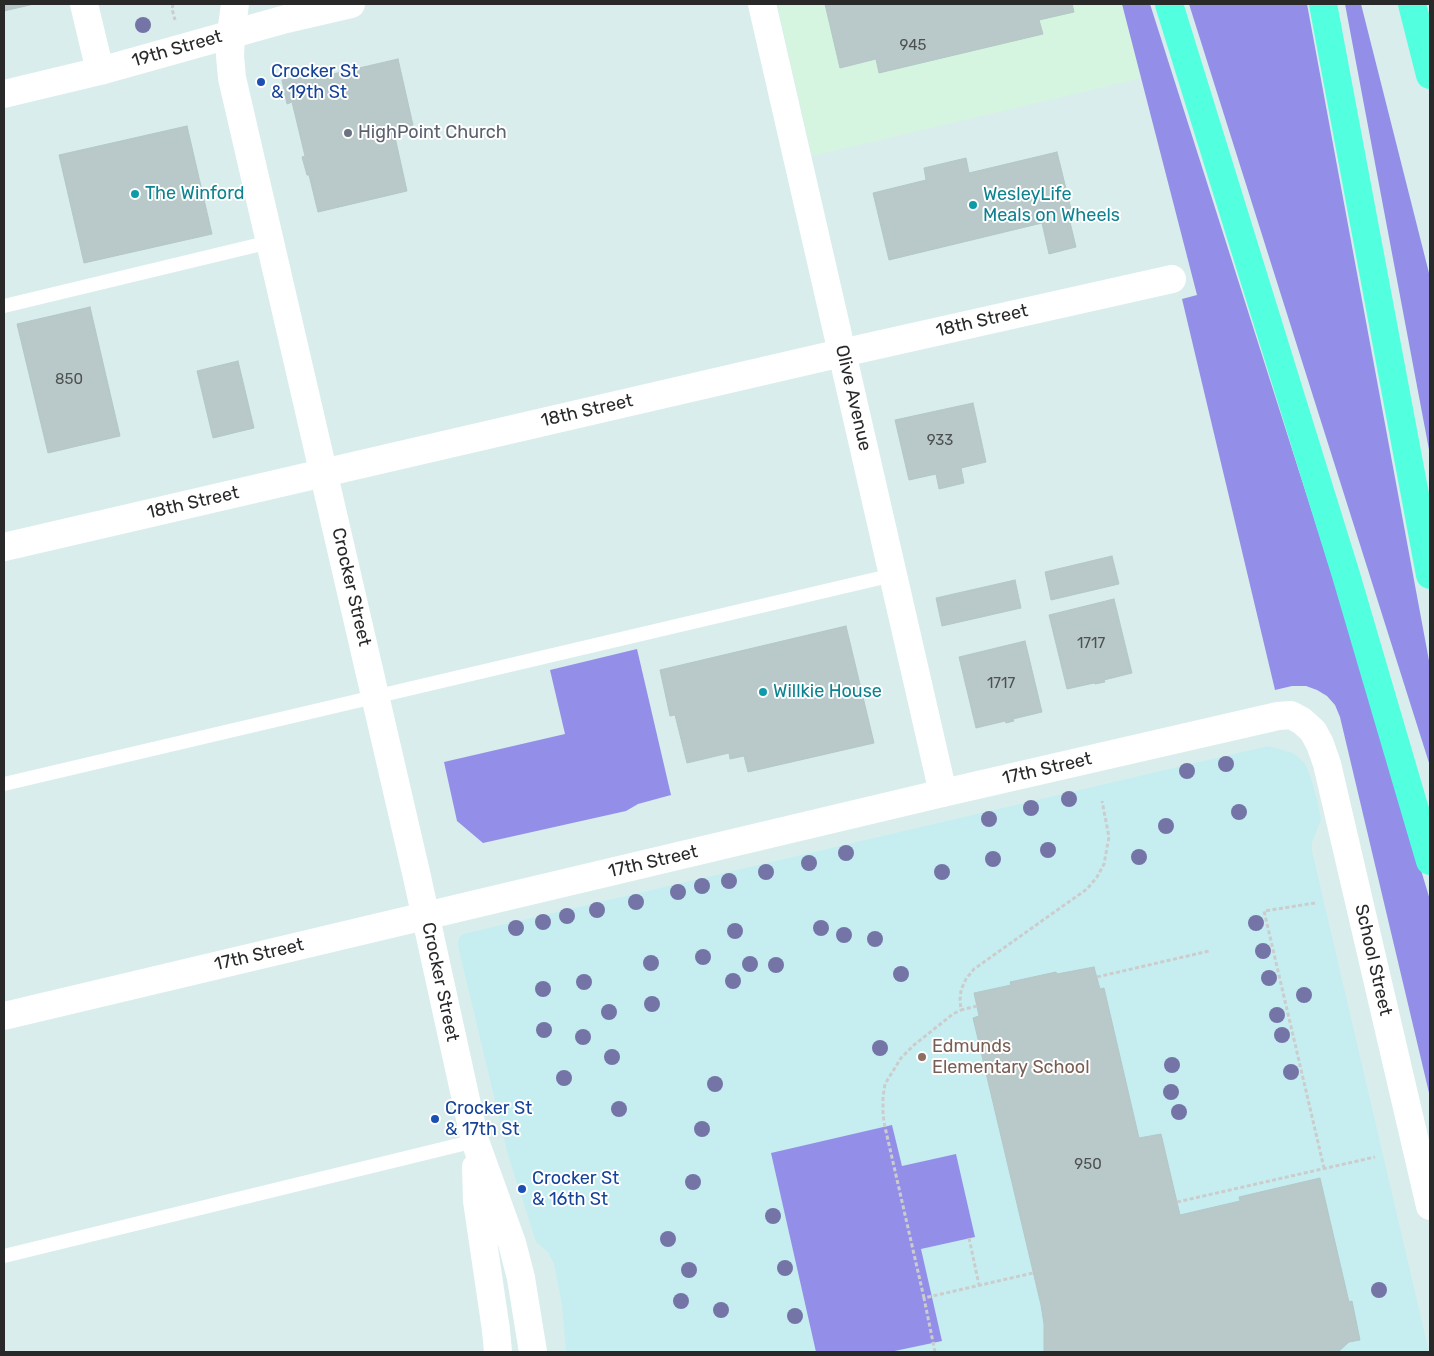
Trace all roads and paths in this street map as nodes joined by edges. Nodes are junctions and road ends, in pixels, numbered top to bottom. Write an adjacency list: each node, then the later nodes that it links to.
1 (84, 4): 11 (street)
2 (173, 4): 9 (path)
3 (235, 4): 10 (street, Crocker Street)
4 (351, 4): 10 (street, 19th Street)
5 (762, 4): 17 (street, Olive Avenue)
6 (1168, 4): 27 (highway)
7 (1322, 4): 21 (highway)
8 (1412, 4): 12 (highway)
9 (175, 18)
10 (231, 34): 11 (street, 19th Street); 14 (street, Crocker Street)
11 (100, 71): 13 (street, 19th Street)
12 (1430, 75)
13 (4, 94)
14 (270, 242): 16 (lane); 18 (street, Crocker Street)
15 (1172, 279): 17 (street, 18th Street)
16 (4, 306)
17 (842, 353): 18 (street, 18th Street); 20 (street, Olive Avenue)
18 (324, 472): 19 (street, 18th Street); 22 (street, Crocker Street)
19 (4, 547)
20 (893, 575): 22 (lane); 25 (street, Olive Avenue)
21 (1430, 575)
22 (376, 696): 24 (lane); 29 (street, Crocker Street)
23 (1302, 721): 25 (street, 17th Street); 39 (street, School Street)
24 (4, 784)
25 (943, 793): 29 (street, 17th Street)
26 (1102, 801): 33 (path)
27 (1430, 861)
28 (1315, 903): 37 (path)
29 (425, 916): 34 (street, 17th Street); 35 (street, Crocker Street)
30 (1209, 951): 31 (path)
31 (1097, 977)
32 (977, 1006): 33 (path)
33 (961, 1010): 44 (path)
34 (4, 1016)
35 (475, 1141): 41 (lane); 45 (street, Crocker Street); 46 (street, Crocker Street)
36 (1375, 1156): 37 (path)
37 (1324, 1168): 38 (path)
38 (1177, 1202)
39 (1430, 1206)
40 (969, 1238): 43 (path)
41 (4, 1256)
42 (1033, 1273): 43 (path)
43 (979, 1285): 44 (path)
44 (924, 1298): 47 (path)
45 (498, 1352)
46 (533, 1352)
47 (935, 1352)

